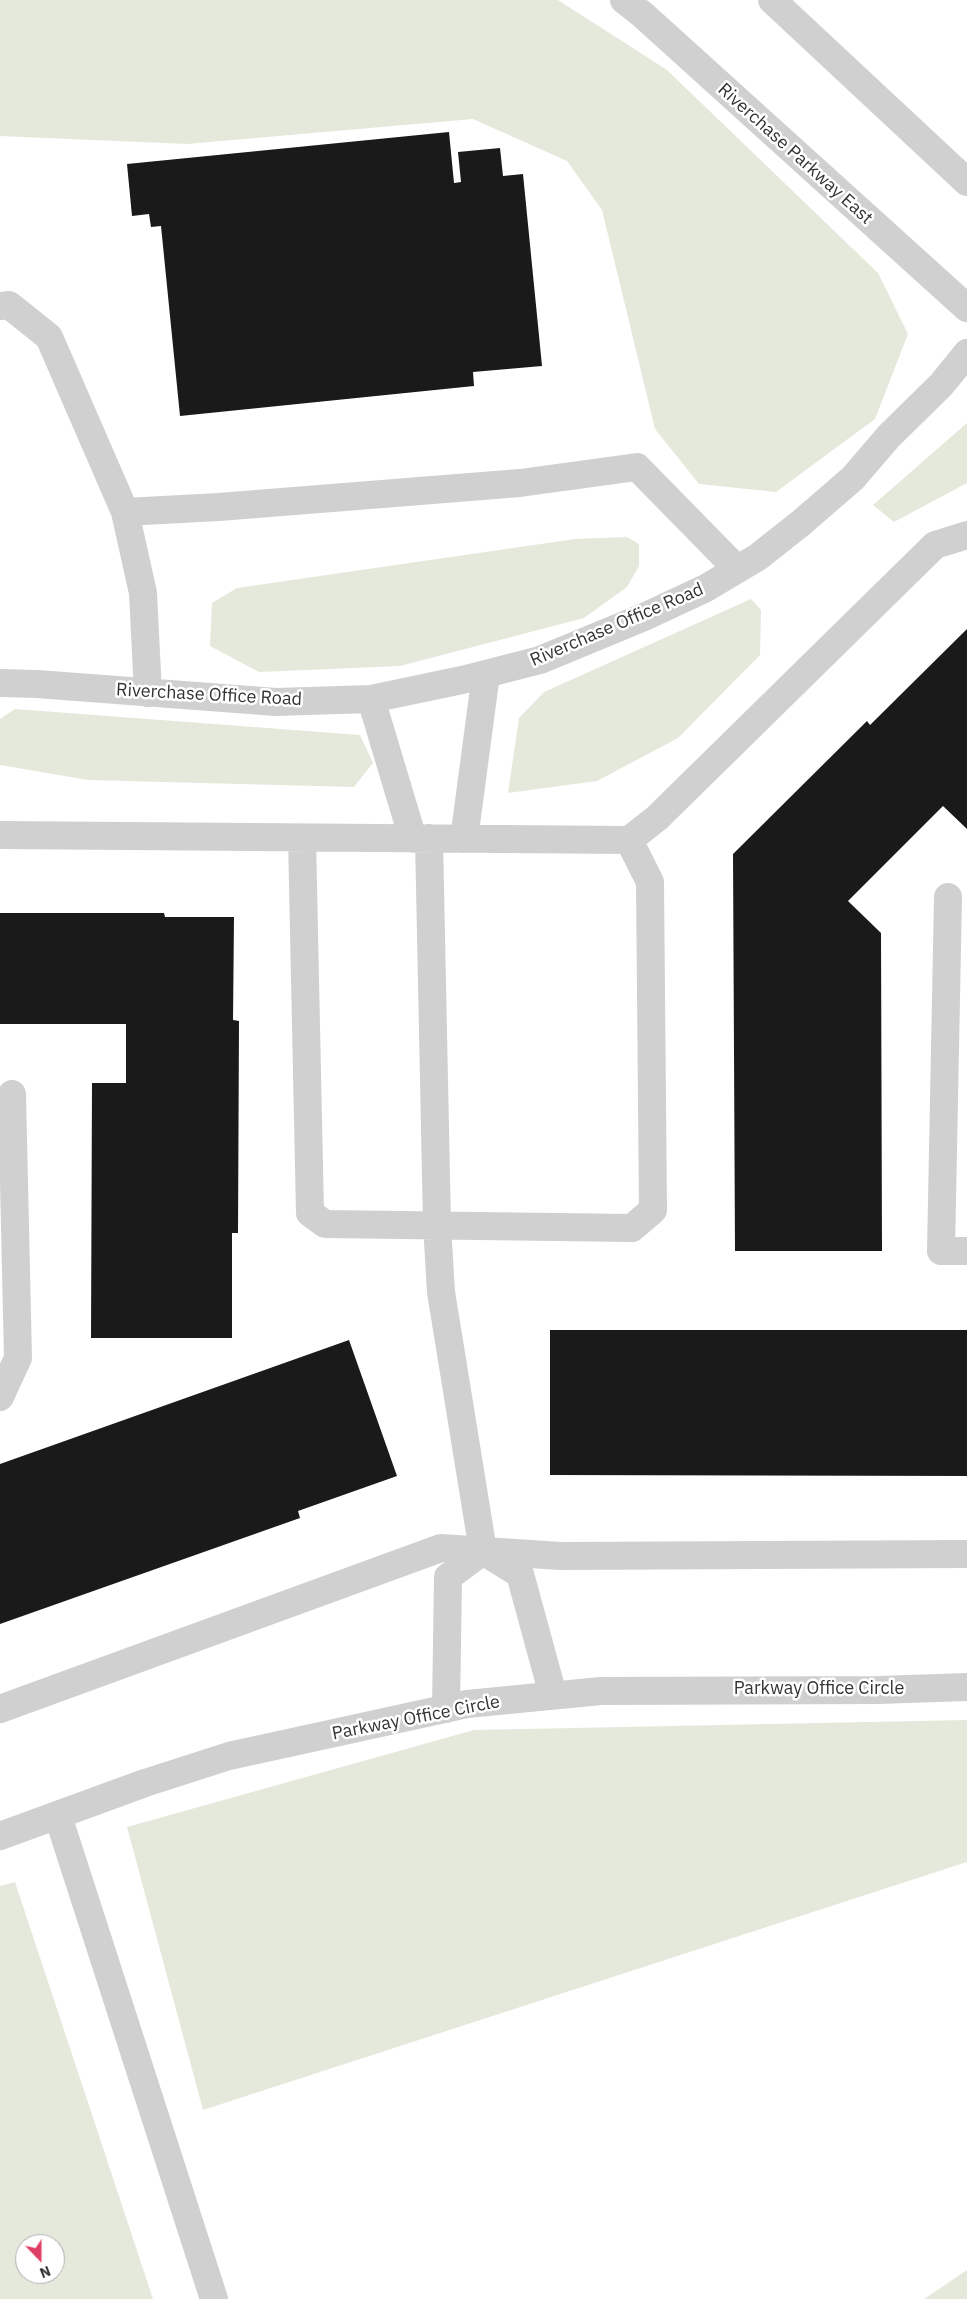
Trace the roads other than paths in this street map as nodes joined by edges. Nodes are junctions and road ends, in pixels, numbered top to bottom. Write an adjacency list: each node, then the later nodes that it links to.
1 (624, 0): 5 (street, Riverchase Parkway East)
2 (772, 0): 3 (street)
3 (967, 182)
4 (0, 306): 7 (street)
5 (967, 308)
6 (967, 353): 9 (street, Riverchase Office Road)
7 (125, 512): 9 (street); 12 (street)
8 (967, 535): 18 (street)
9 (737, 569): 10 (street, Riverchase Office Road)
10 (486, 674): 13 (street, Riverchase Office Road); 17 (street)
11 (0, 683): 12 (street, Riverchase Office Road)
12 (148, 692): 13 (street, Riverchase Office Road)
13 (371, 699): 16 (street)
14 (0, 835): 15 (street)
15 (302, 838): 16 (street); 21 (street)
16 (421, 838): 17 (street); 21 (street)
17 (464, 839): 18 (street)
18 (629, 840): 21 (street)
19 (948, 897): 22 (street)
20 (12, 1094): 23 (street)
21 (437, 1225): 24 (street)
22 (967, 1251)
23 (0, 1397)
24 (483, 1551): 25 (street); 27 (street); 28 (street); 29 (street)
25 (967, 1554)
26 (967, 1687): 27 (street, Parkway Office Circle)
27 (553, 1695): 29 (street, Parkway Office Circle)
28 (0, 1709)
29 (446, 1709): 30 (street, Parkway Office Circle)
30 (58, 1816): 31 (street, Parkway Office Circle); 32 (street)
31 (0, 1836)
32 (214, 2299)

